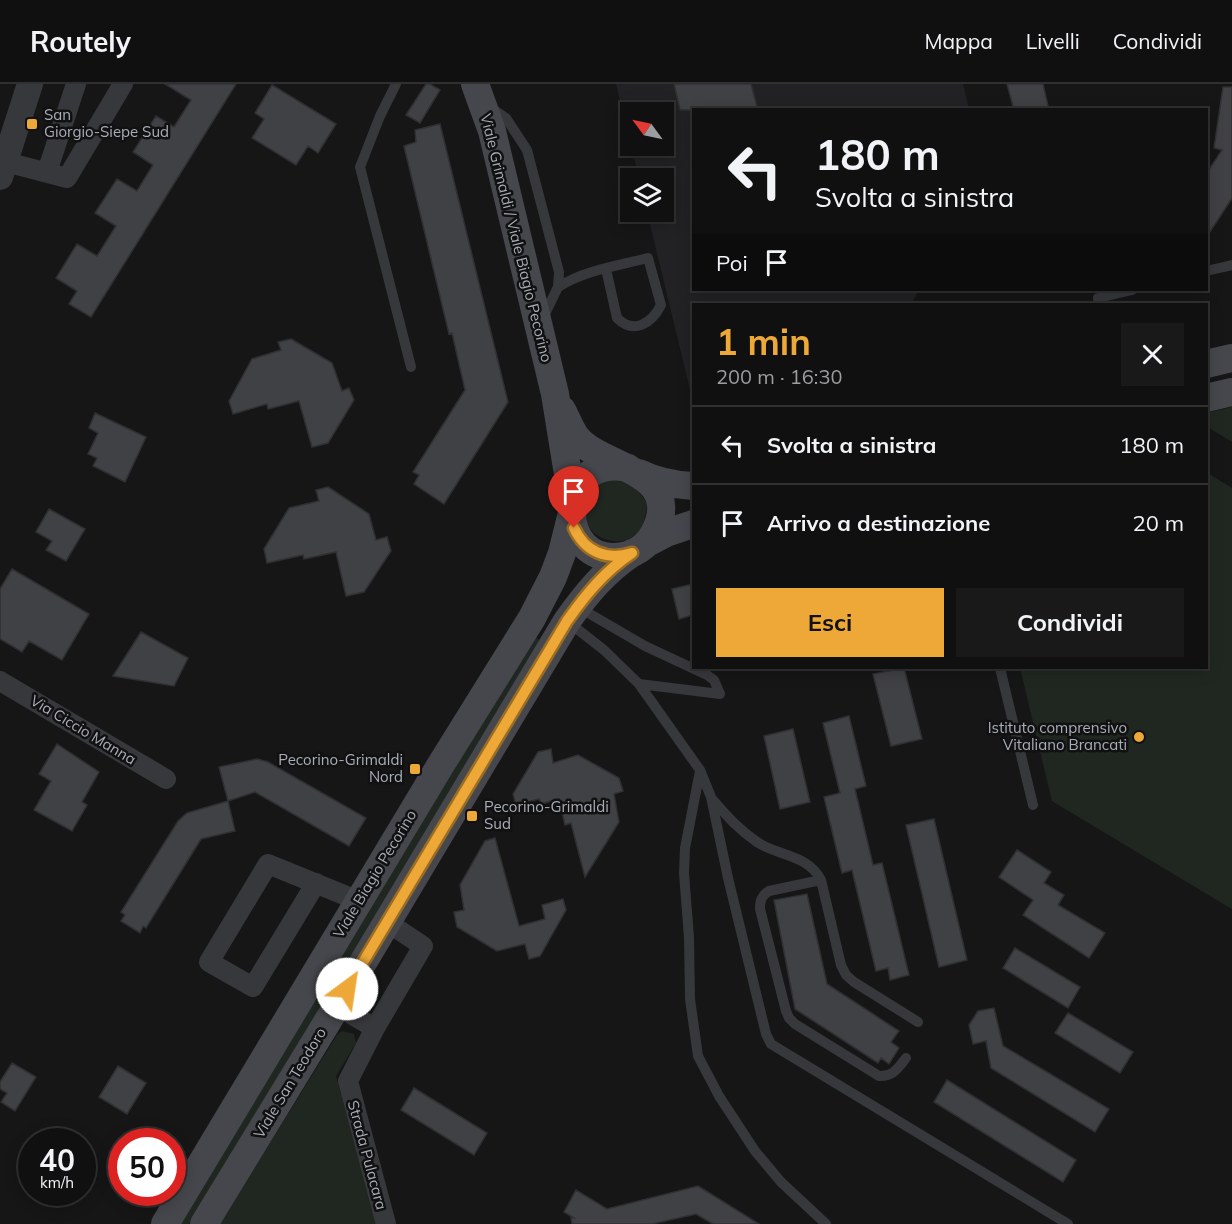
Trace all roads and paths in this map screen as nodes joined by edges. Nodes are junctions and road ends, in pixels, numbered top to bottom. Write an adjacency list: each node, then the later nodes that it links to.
1 (30, 84): 6 (street)
2 (76, 84): 7 (street)
3 (123, 84): 7 (street)
4 (396, 84): 17 (lane)
5 (478, 93): 11 (lane); 14 (main road, Viale Grimaldi / Viale Biagio Pecorino)
6 (3, 170): 7 (street)
7 (46, 172)
8 (1232, 265): 10 (lane)
9 (606, 269): 9 (lane); 11 (lane)
10 (1208, 271)
11 (558, 287): 14 (lane)
12 (1128, 291): 13 (lane)
13 (1100, 303)
14 (538, 325): 19 (main road, Viale Grimaldi / Viale Biagio Pecorino)
15 (1232, 358): 16 (main road)
16 (1208, 364)
17 (411, 367)
18 (1232, 392): 20 (main road)
19 (555, 394): 21 (main road); 23 (main road)
20 (1208, 398)
21 (633, 471): 22 (main road); 23 (main road); 25 (main road)
22 (692, 486)
23 (572, 508): 25 (main road); 38 (main road, Viale Biagio Pecorino)
24 (692, 524): 25 (main road, Viale San Teodoro)
25 (639, 548): 26 (main road, Viale San Teodoro)
26 (572, 613): 27 (lane); 31 (lane); 39 (main road, Viale San Teodoro)
27 (692, 668)
28 (694, 669): 31 (lane)
29 (1000, 669): 35 (lane)
30 (0, 681): 33 (street, Via Ciccio Manna)
31 (639, 684): 32 (lane)
32 (700, 770): 34 (lane); 47 (lane)
33 (166, 779)
34 (711, 797): 36 (lane); 48 (lane)
35 (1033, 804)
36 (821, 880): 41 (lane); 43 (lane)
37 (316, 883): 37 (street); 38 (street)
38 (359, 901): 44 (main road, Viale Biagio Pecorino)
39 (387, 922): 40 (main road, Viale San Teodoro); 42 (street, Strada Pulacara)
40 (338, 1006): 42 (street); 45 (main road, Viale San Teodoro)
41 (918, 1022)
42 (375, 1028): 46 (street, Strada Pulacara)
43 (906, 1058)
44 (165, 1224)
45 (204, 1224)
46 (386, 1224)
47 (826, 1224)
48 (1068, 1224)

